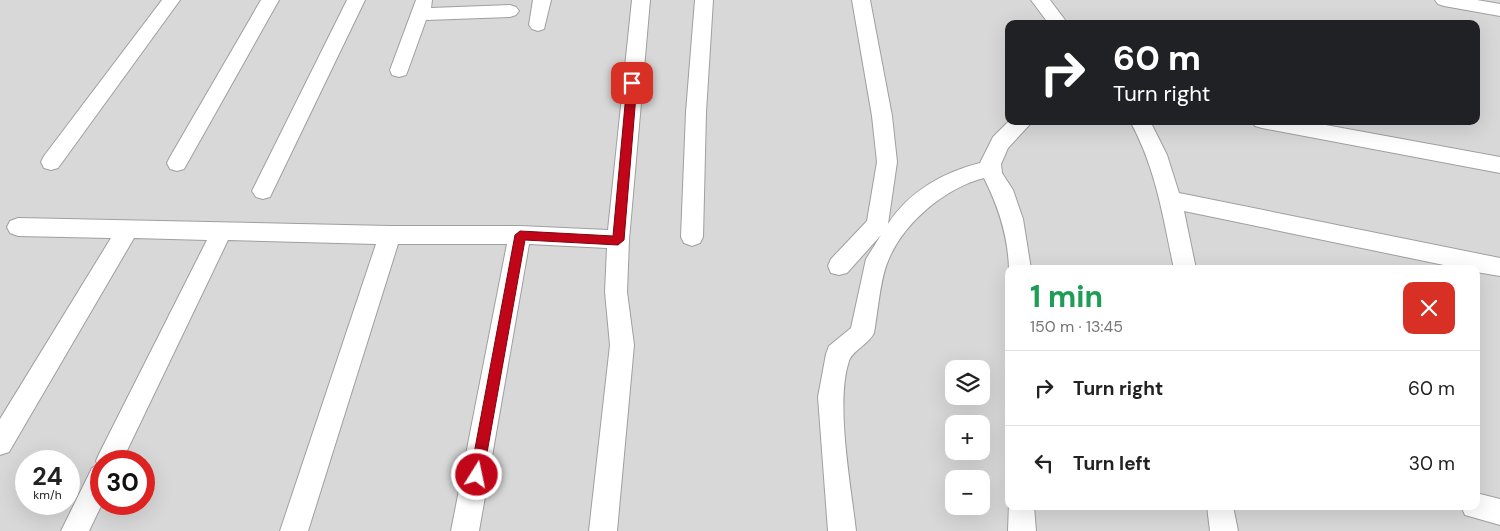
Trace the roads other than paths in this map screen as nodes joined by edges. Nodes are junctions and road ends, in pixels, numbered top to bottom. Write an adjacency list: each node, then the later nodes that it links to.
1 (171, 0): 19 (street)
2 (270, 0): 20 (street)
3 (356, 0): 23 (street)
4 (542, 0): 14 (street)
5 (641, 0): 31 (street)
6 (704, 0): 30 (street)
7 (861, 0): 34 (street)
8 (1040, 0): 13 (street)
9 (1444, 0): 11 (street)
10 (422, 7): 12 (street); 15 (street)
11 (1500, 10)
12 (510, 11)
13 (1055, 20)
14 (538, 24)
15 (399, 70)
16 (1018, 125): 22 (street)
17 (1143, 125): 24 (street)
18 (1284, 125): 21 (street)
19 (51, 162)
20 (177, 163)
21 (1500, 165)
22 (990, 170): 32 (street); 47 (street)
23 (262, 191)
24 (1168, 199): 33 (street); 35 (street)
25 (18, 227): 26 (street)
26 (128, 228): 27 (street); 36 (street)
27 (222, 230): 28 (street); 37 (street)
28 (390, 235): 29 (street); 44 (street)
29 (520, 235): 31 (street); 45 (street)
30 (692, 237)
31 (618, 240): 46 (street)
32 (1019, 265)
33 (1184, 265)
34 (839, 266)
35 (1500, 268)
36 (0, 443)
37 (114, 450)
38 (90, 500): 43 (street)
39 (1480, 507): 42 (street)
40 (1021, 510): 48 (street)
41 (1221, 510): 49 (street)
42 (1500, 512)
43 (75, 531)
44 (294, 531)
45 (465, 531)
46 (603, 531)
47 (842, 531)
48 (1022, 531)
49 (1224, 531)

